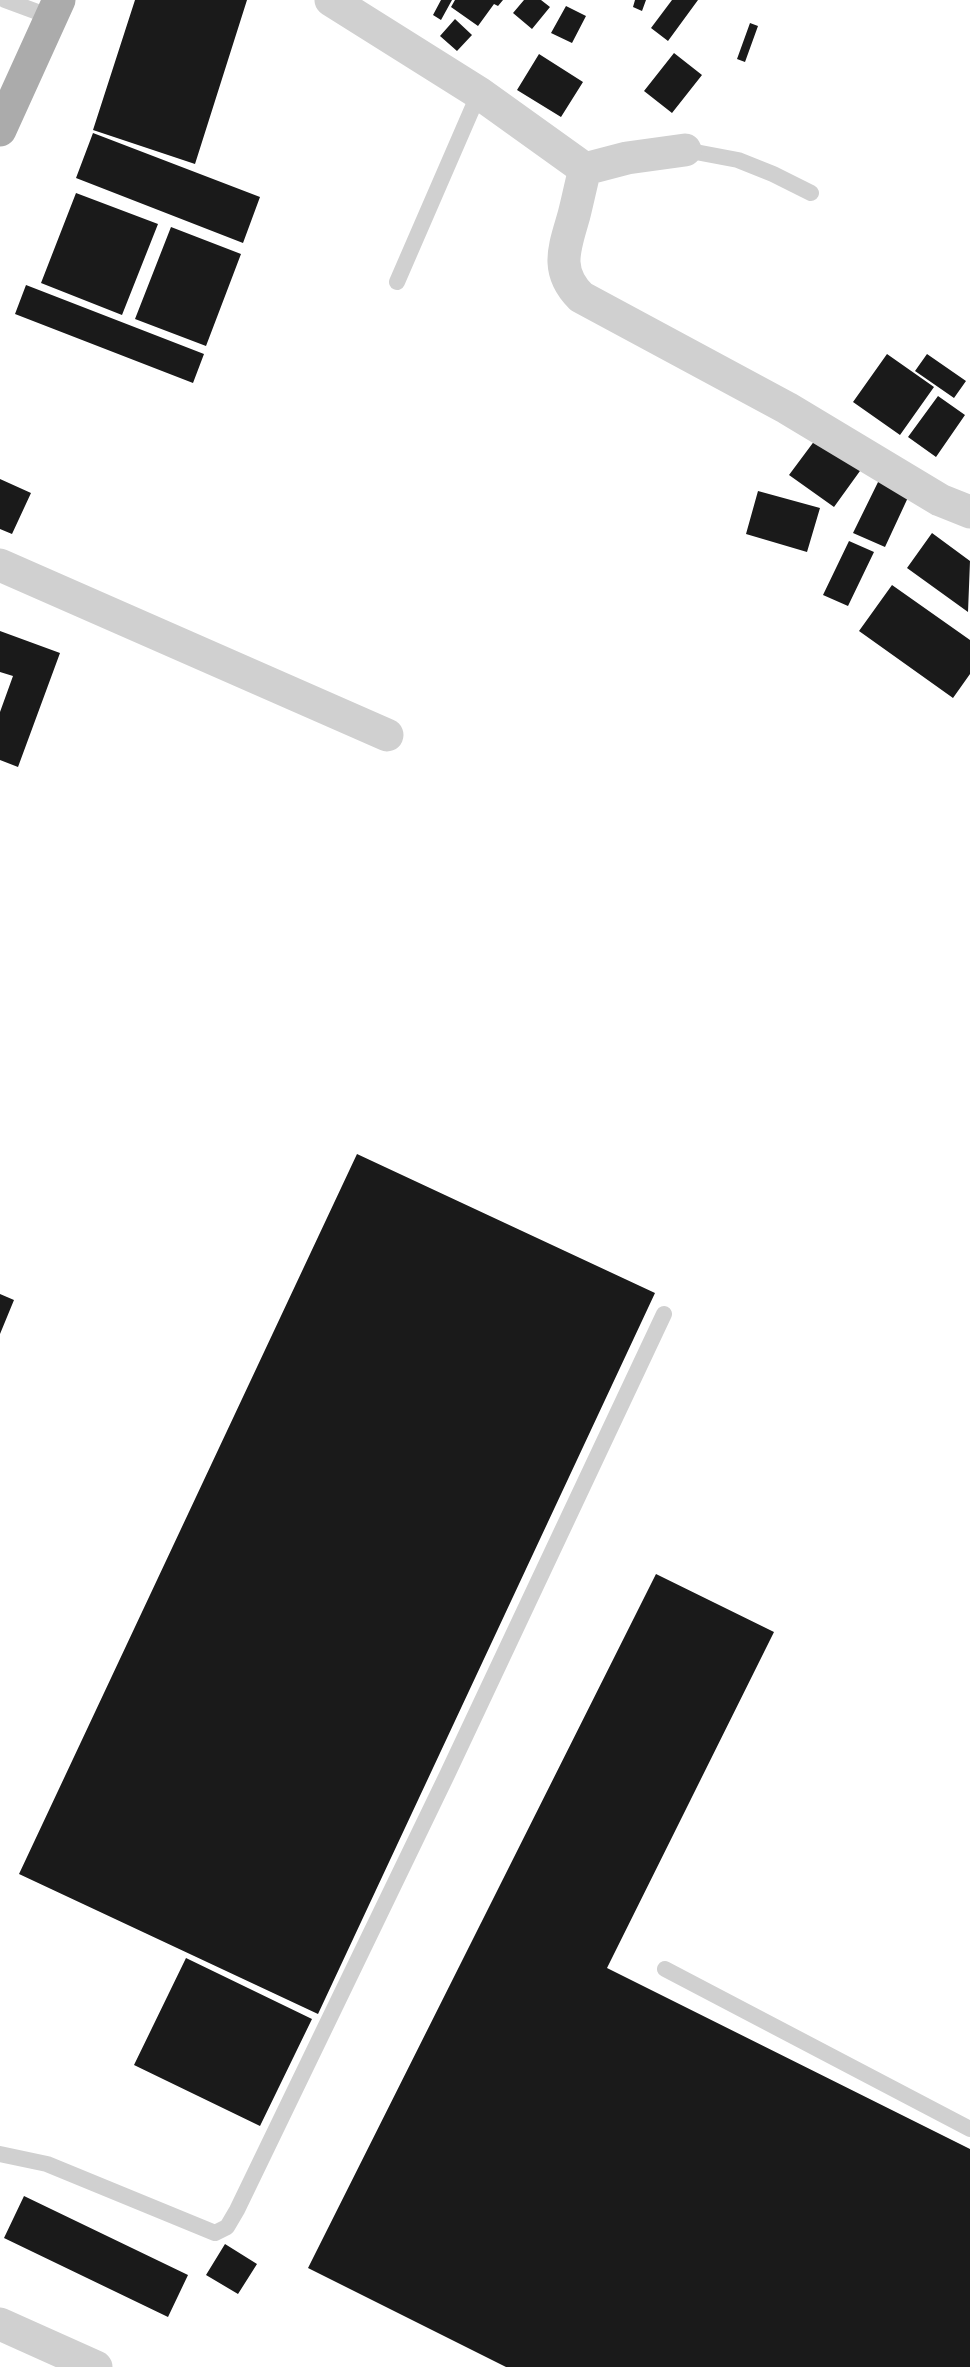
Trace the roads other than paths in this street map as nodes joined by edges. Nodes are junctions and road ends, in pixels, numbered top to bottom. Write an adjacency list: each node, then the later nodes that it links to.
1 (5, 0): 3 (lane)
2 (332, 0): 4 (street)
3 (55, 9): 5 (main road)
4 (479, 93): 7 (street); 9 (lane)
5 (0, 130)
6 (686, 150): 7 (street); 8 (lane)
7 (585, 169): 10 (street)
8 (811, 193)
9 (397, 282)
10 (970, 512)
11 (0, 565): 12 (street)
12 (387, 735)
13 (664, 1314): 16 (lane)
14 (665, 1969): 15 (lane)
15 (970, 2129)
16 (0, 2154)
17 (0, 2324): 18 (street)
18 (96, 2367)

